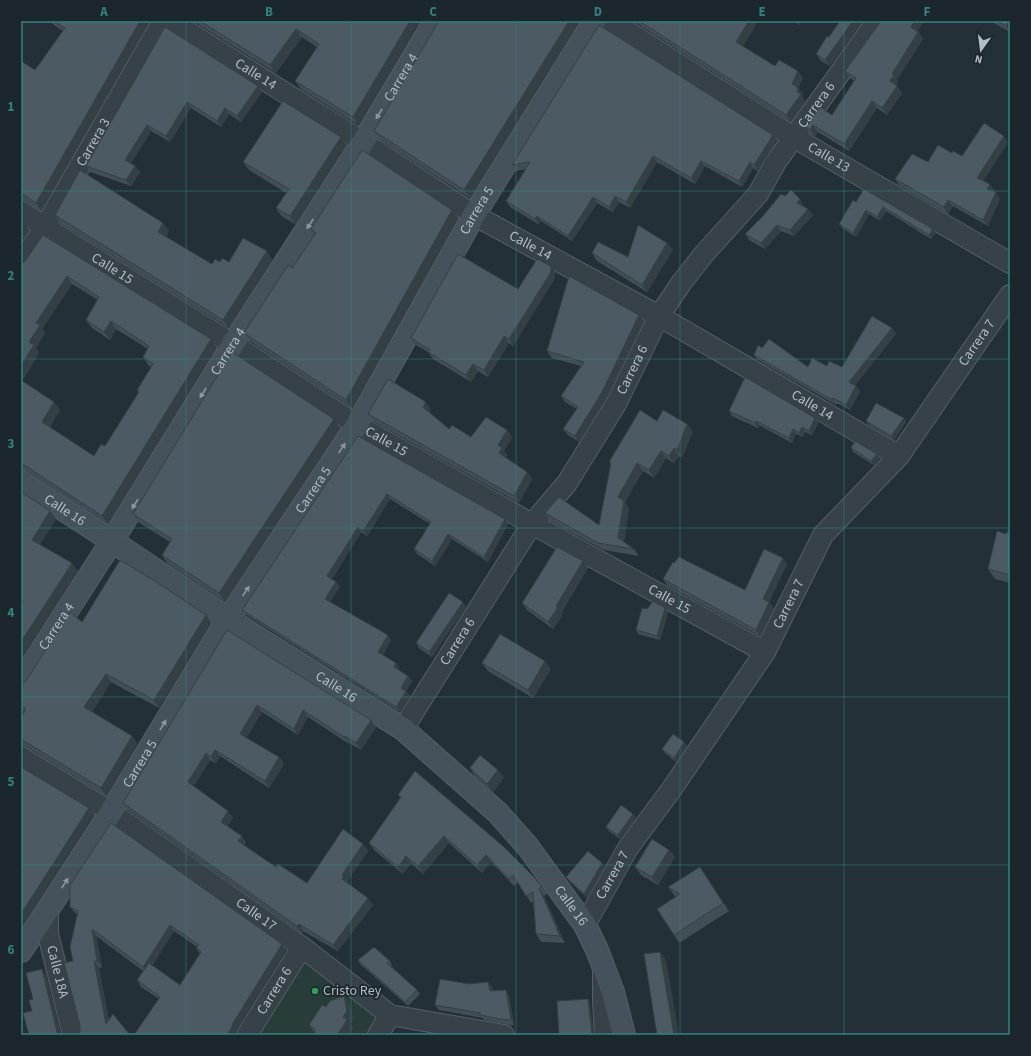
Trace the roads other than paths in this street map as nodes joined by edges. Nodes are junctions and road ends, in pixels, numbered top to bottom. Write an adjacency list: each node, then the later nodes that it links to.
1 (162, 21): 11 (street, Carrera 3)
2 (171, 21): 8 (street, Calle 14)
3 (435, 21): 8 (street, Carrera 4, one-way to 8)
4 (594, 21): 10 (street, Carrera 5)
5 (611, 21): 7 (street, Calle 13)
6 (877, 21): 7 (street, Carrera 6)
7 (795, 138): 13 (street, Calle 13); 15 (street, Carrera 6)
8 (363, 142): 10 (street, Calle 14); 16 (street, Carrera 4, one-way to 16)
9 (21, 211): 11 (street, Calle 15)
10 (474, 215): 15 (street, Calle 14); 17 (street, Carrera 5)
11 (45, 227): 12 (street, Carrera 3); 16 (street, Calle 15)
12 (21, 262)
13 (1010, 263)
14 (1010, 295): 18 (street, Carrera 7)
15 (659, 316): 18 (street, Calle 14); 20 (street, Carrera 6)
16 (233, 344): 17 (street, Calle 15); 21 (street, Carrera 4, one-way to 21)
17 (357, 425): 20 (street, Calle 15); 22 (street, Carrera 5, one-way to 17)
18 (900, 456): 23 (street, Carrera 7)
19 (21, 482): 21 (street, Calle 16)
20 (532, 524): 23 (street, Calle 15); 25 (street, Carrera 6)
21 (112, 541): 22 (street, Calle 16); 24 (street, Carrera 4)
22 (228, 619): 25 (street, Calle 16); 27 (street, Carrera 5, one-way to 22)
23 (765, 652): 29 (street, Carrera 7)
24 (21, 682)
25 (403, 729): 29 (street, Calle 16)
26 (21, 757): 27 (street, Calle 17)
27 (110, 812): 28 (street, Carrera 5, one-way to 27); 30 (street, Calle 17)
28 (48, 908): 31 (street, Carrera 5); 34 (street, Calle 18A)
29 (585, 925): 32 (street, Calle 16)
30 (302, 947): 33 (street, Calle 17); 35 (street, Carrera 6)
31 (21, 951)
32 (600, 958): 38 (street); 39 (street, Calle 16)
33 (390, 1015): 36 (street); 37 (street, Calle 17)
34 (73, 1035)
35 (248, 1035)
36 (378, 1035)
37 (504, 1035)
38 (605, 1035)
39 (624, 1035)

